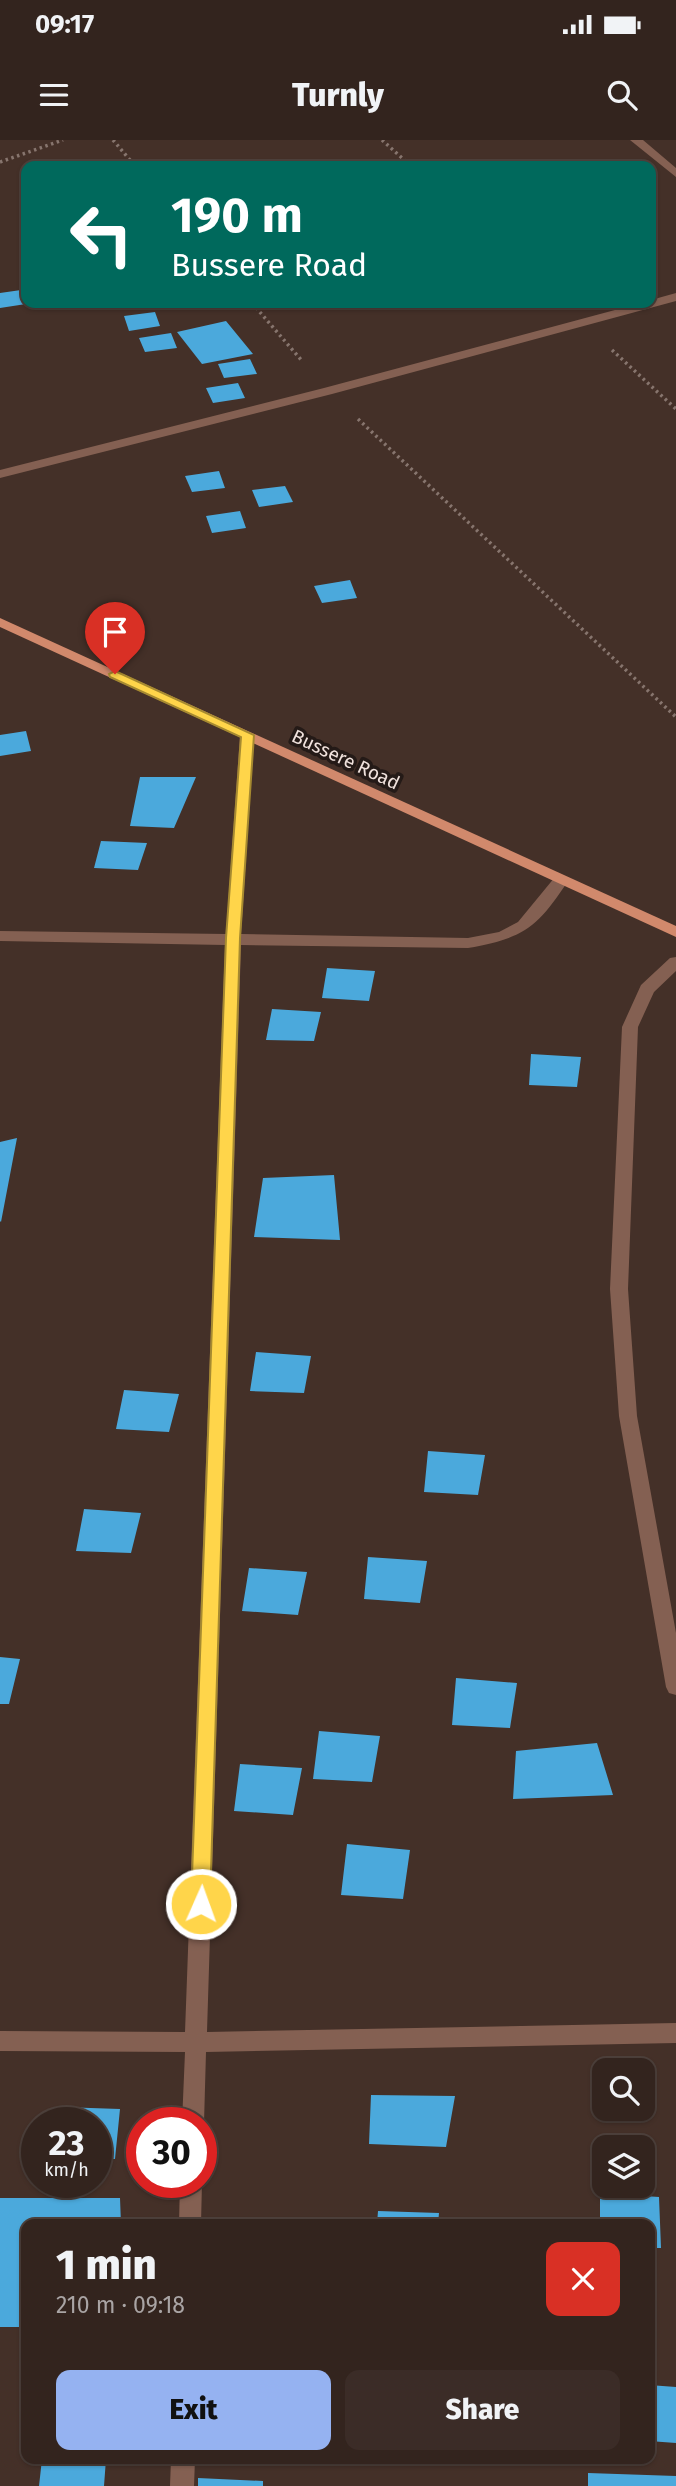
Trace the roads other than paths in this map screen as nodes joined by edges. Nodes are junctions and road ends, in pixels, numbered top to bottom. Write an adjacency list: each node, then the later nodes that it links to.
1 (636, 140): 2 (street)
2 (676, 174)
3 (676, 297): 4 (street)
4 (656, 302)
5 (635, 308): 6 (street)
6 (0, 474)
7 (0, 622): 8 (main road, Bussere Road)
8 (247, 735): 9 (main road, Bussere Road); 12 (street)
9 (560, 881): 10 (main road, Bussere Road); 12 (street)
10 (676, 932)
11 (0, 936): 12 (street)
12 (233, 938): 17 (street)
13 (676, 962): 14 (street)
14 (676, 1687)
15 (676, 2033): 17 (street)
16 (0, 2041): 17 (street)
17 (196, 2042): 18 (street)
18 (194, 2107)
19 (191, 2198): 20 (street)
20 (190, 2219)
21 (183, 2464): 22 (street)
22 (182, 2486)

